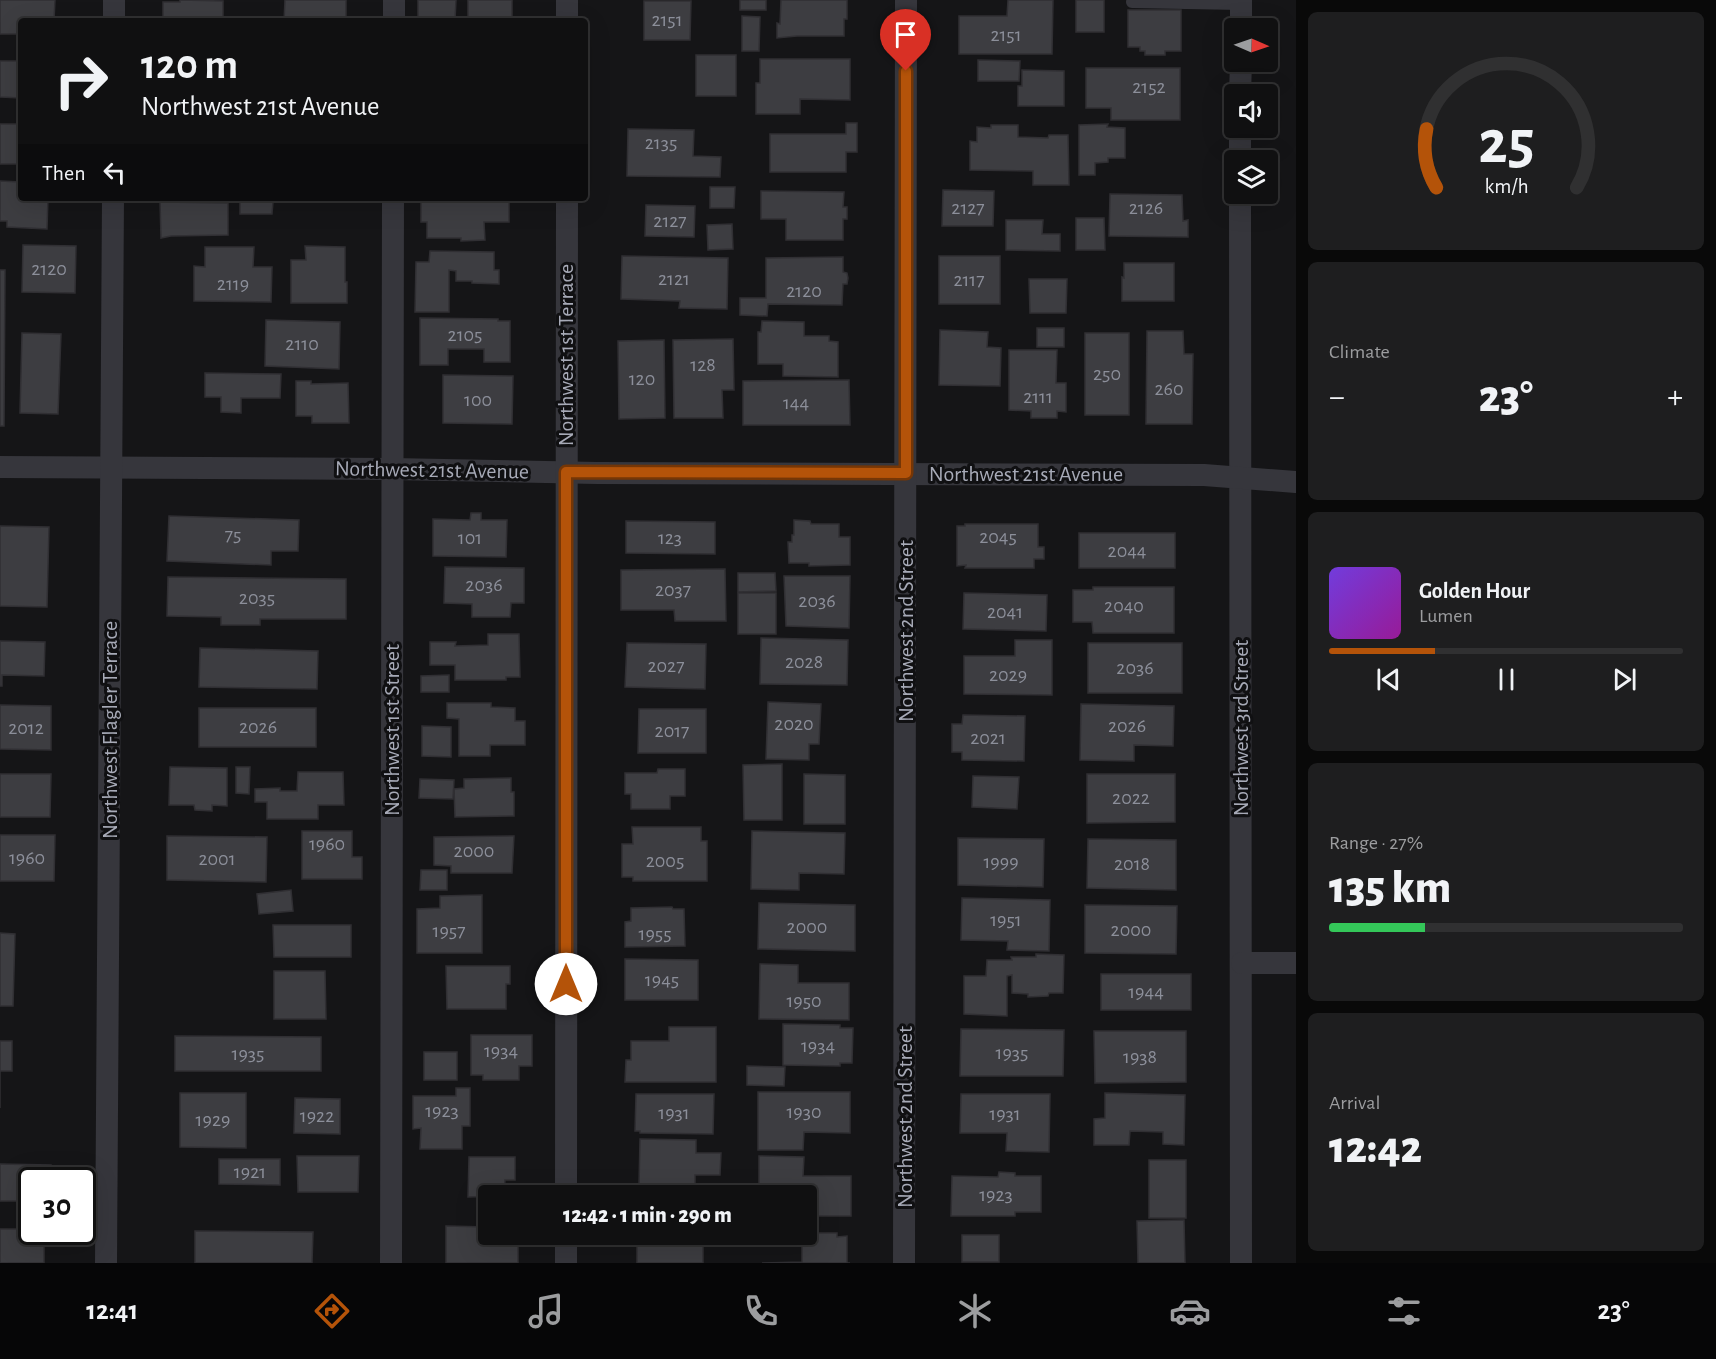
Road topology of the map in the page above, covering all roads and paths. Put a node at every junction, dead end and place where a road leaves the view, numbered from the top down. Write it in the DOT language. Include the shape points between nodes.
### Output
graph roads {
  1 [pos="114,0"];
  2 [pos="394,0"];
  3 [pos="567,0"];
  4 [pos="906,0"];
  5 [pos="1132,2"];
  6 [pos="1241,2"];
  7 [pos="114,18"];
  8 [pos="394,18"];
  9 [pos="567,18"];
  10 [pos="1241,18"];
  11 [pos="113,201"];
  12 [pos="393,201"];
  13 [pos="567,201"];
  14 [pos="1240,204"];
  15 [pos="0,467"];
  16 [pos="111,468"];
  17 [pos="392,469"];
  18 [pos="566,472"];
  19 [pos="906,473"];
  20 [pos="1241,478"];
  21 [pos="1296,482"];
  22 [pos="1242,963"];
  23 [pos="1296,963"];
  24 [pos="566,1185"];
  25 [pos="566,1245"];
  26 [pos="106,1263"];
  27 [pos="391,1263"];
  28 [pos="566,1263"];
  29 [pos="904,1263"];
  30 [pos="1241,1263"];
  1 -- 7 [label="street"];
  2 -- 8 [label="street"];
  3 -- 9 [label="street"];
  4 -- 19 [label="street, Northwest 2nd Street"];
  5 -- 6 [label="lane"];
  6 -- 10 [label="street"];
  11 -- 16 [label="street, Northwest Flagler Terrace"];
  12 -- 17 [label="street, Northwest 1st Street"];
  13 -- 18 [label="street, Northwest 1st Terrace"];
  14 -- 20 [label="street, Northwest 3rd Street"];
  15 -- 16 [label="street, Northwest 21st Avenue"];
  16 -- 17 [label="street, Northwest 21st Avenue"];
  16 -- 26 [label="street, Northwest Flagler Terrace"];
  17 -- 18 [label="street, Northwest 21st Avenue"];
  17 -- 27 [label="street, Northwest 1st Street"];
  18 -- 19 [label="street, Northwest 21st Avenue"];
  18 -- 24 [label="street, Northwest 1st Terrace"];
  19 -- 20 [label="street, Northwest 21st Avenue" via="1204,474"];
  19 -- 29 [label="street, Northwest 2nd Street"];
  20 -- 21 [label="street, Northwest 21st Avenue"];
  20 -- 22 [label="street, Northwest 3rd Street"];
  22 -- 23 [label="street"];
  22 -- 30 [label="street, Northwest 3rd Street"];
  25 -- 28 [label="street"];
}
